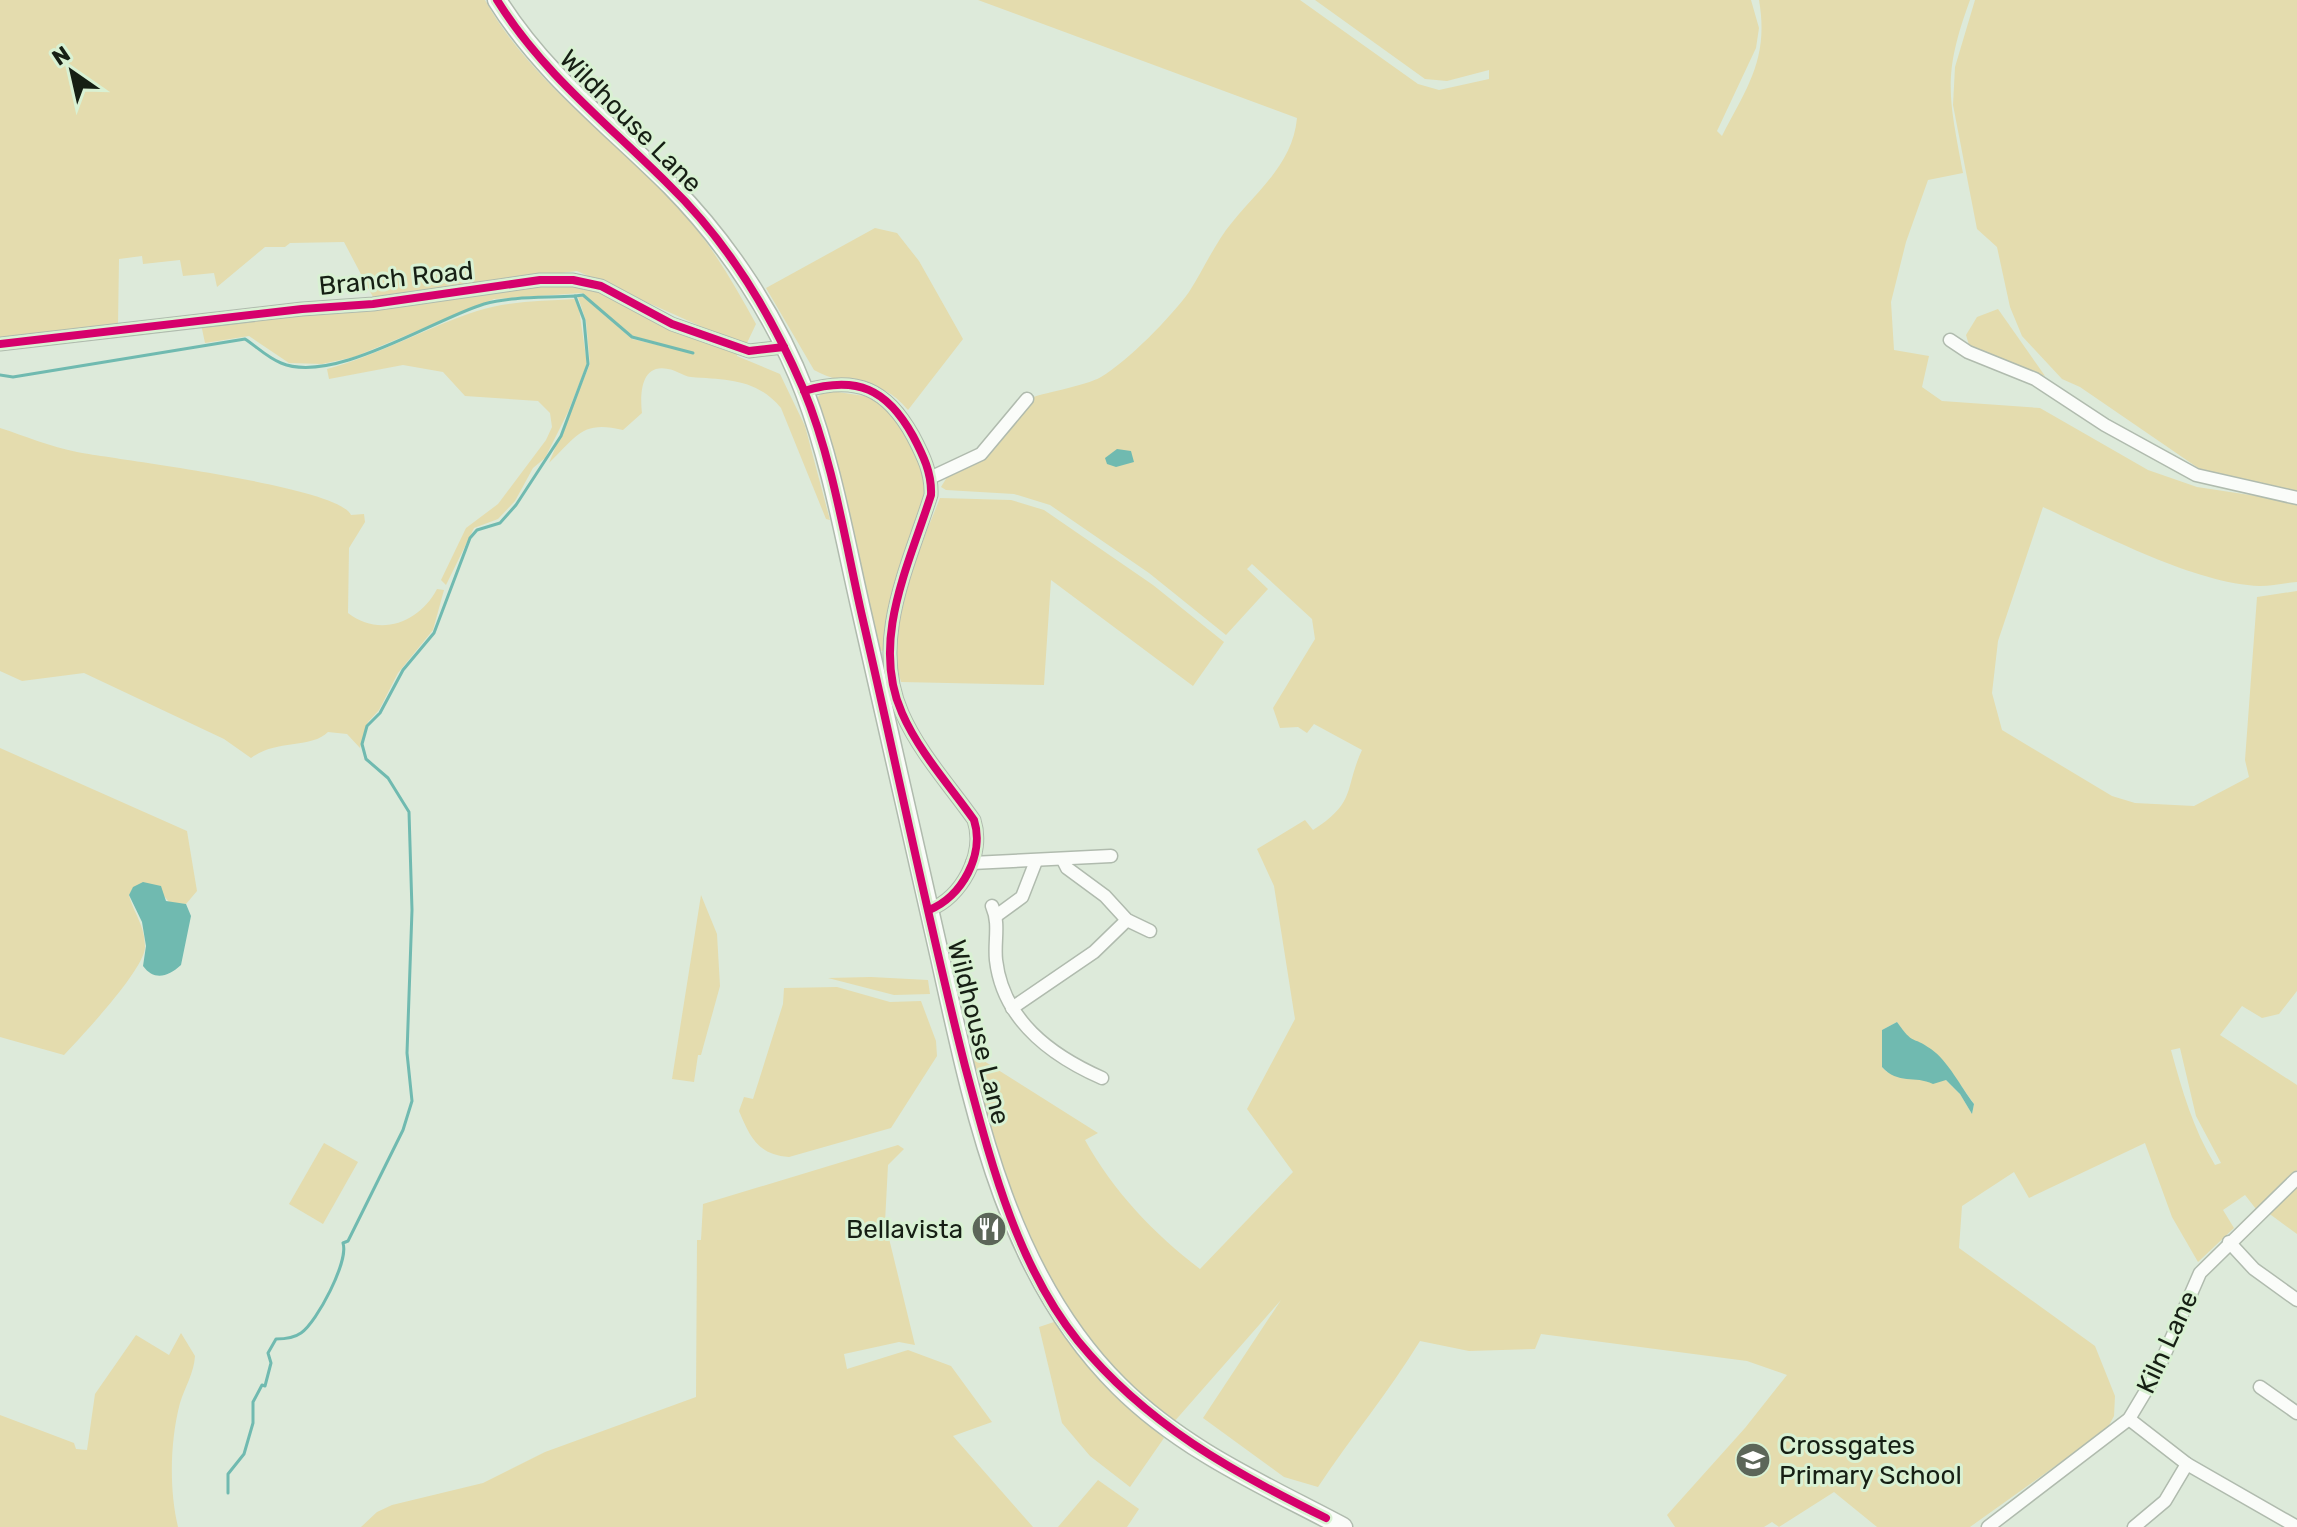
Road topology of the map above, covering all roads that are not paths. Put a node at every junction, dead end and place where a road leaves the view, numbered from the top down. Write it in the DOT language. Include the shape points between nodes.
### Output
graph roads {
  1 [pos="497,0"];
  2 [pos="1950,340"];
  3 [pos="0,344"];
  4 [pos="784,347"];
  5 [pos="804,391"];
  6 [pos="1027,399"];
  7 [pos="932,477"];
  8 [pos="2297,498"];
  9 [pos="1111,856"];
  10 [pos="1063,860"];
  11 [pos="1036,861"];
  12 [pos="972,863"];
  13 [pos="929,910"];
  14 [pos="1127,920"];
  15 [pos="1150,931"];
  16 [pos="1012,1008"];
  17 [pos="1102,1078"];
  18 [pos="2297,1178"];
  19 [pos="2229,1242"];
  20 [pos="2297,1300"];
  21 [pos="2260,1387"];
  22 [pos="2297,1413"];
  23 [pos="2129,1419"];
  24 [pos="2187,1464"];
  25 [pos="1329,1524"];
  26 [pos="1988,1527"];
  27 [pos="2134,1527"];
  28 [pos="2297,1527"];
  1 -- 4 [label="main road, Wildhouse Lane" via="557,77 706,223"];
  2 -- 8 [label="street" via="2035,379 2196,475"];
  3 -- 4 [label="street, Branch Road" via="573,280 601,286 672,324 749,351"];
  4 -- 5 [label="main road, Wildhouse Lane"];
  5 -- 7 [label="street" via="840,384 889,399"];
  5 -- 13 [label="main road, Wildhouse Lane" via="844,535"];
  6 -- 7 [label="street" via="981,454"];
  7 -- 12 [label="street" via="931,495 894,607 888,658 902,713 974,820 979,835"];
  9 -- 10 [label="street"];
  10 -- 11 [label="street"];
  10 -- 14 [label="street"];
  11 -- 12 [label="street"];
  11 -- 16 [label="street" via="1022,897 994,911 998,972"];
  12 -- 13 [label="street" via="944,904"];
  13 -- 25 [label="main road, Wildhouse Lane" via="986,1147 1050,1300 1076,1339 1167,1429"];
  14 -- 15 [label="street"];
  14 -- 16 [label="street" via="1094,952"];
  16 -- 17 [label="street" via="1054,1053"];
  18 -- 19 [label="street, Kiln Lane"];
  19 -- 20 [label="street" via="2254,1269"];
  19 -- 23 [label="street, Kiln Lane" via="2200,1273 2156,1374"];
  21 -- 22 [label="street"];
  23 -- 24 [label="street"];
  23 -- 26 [label="street, Kiln Lane"];
  24 -- 27 [label="street" via="2165,1501"];
  24 -- 28 [label="street"];
}
